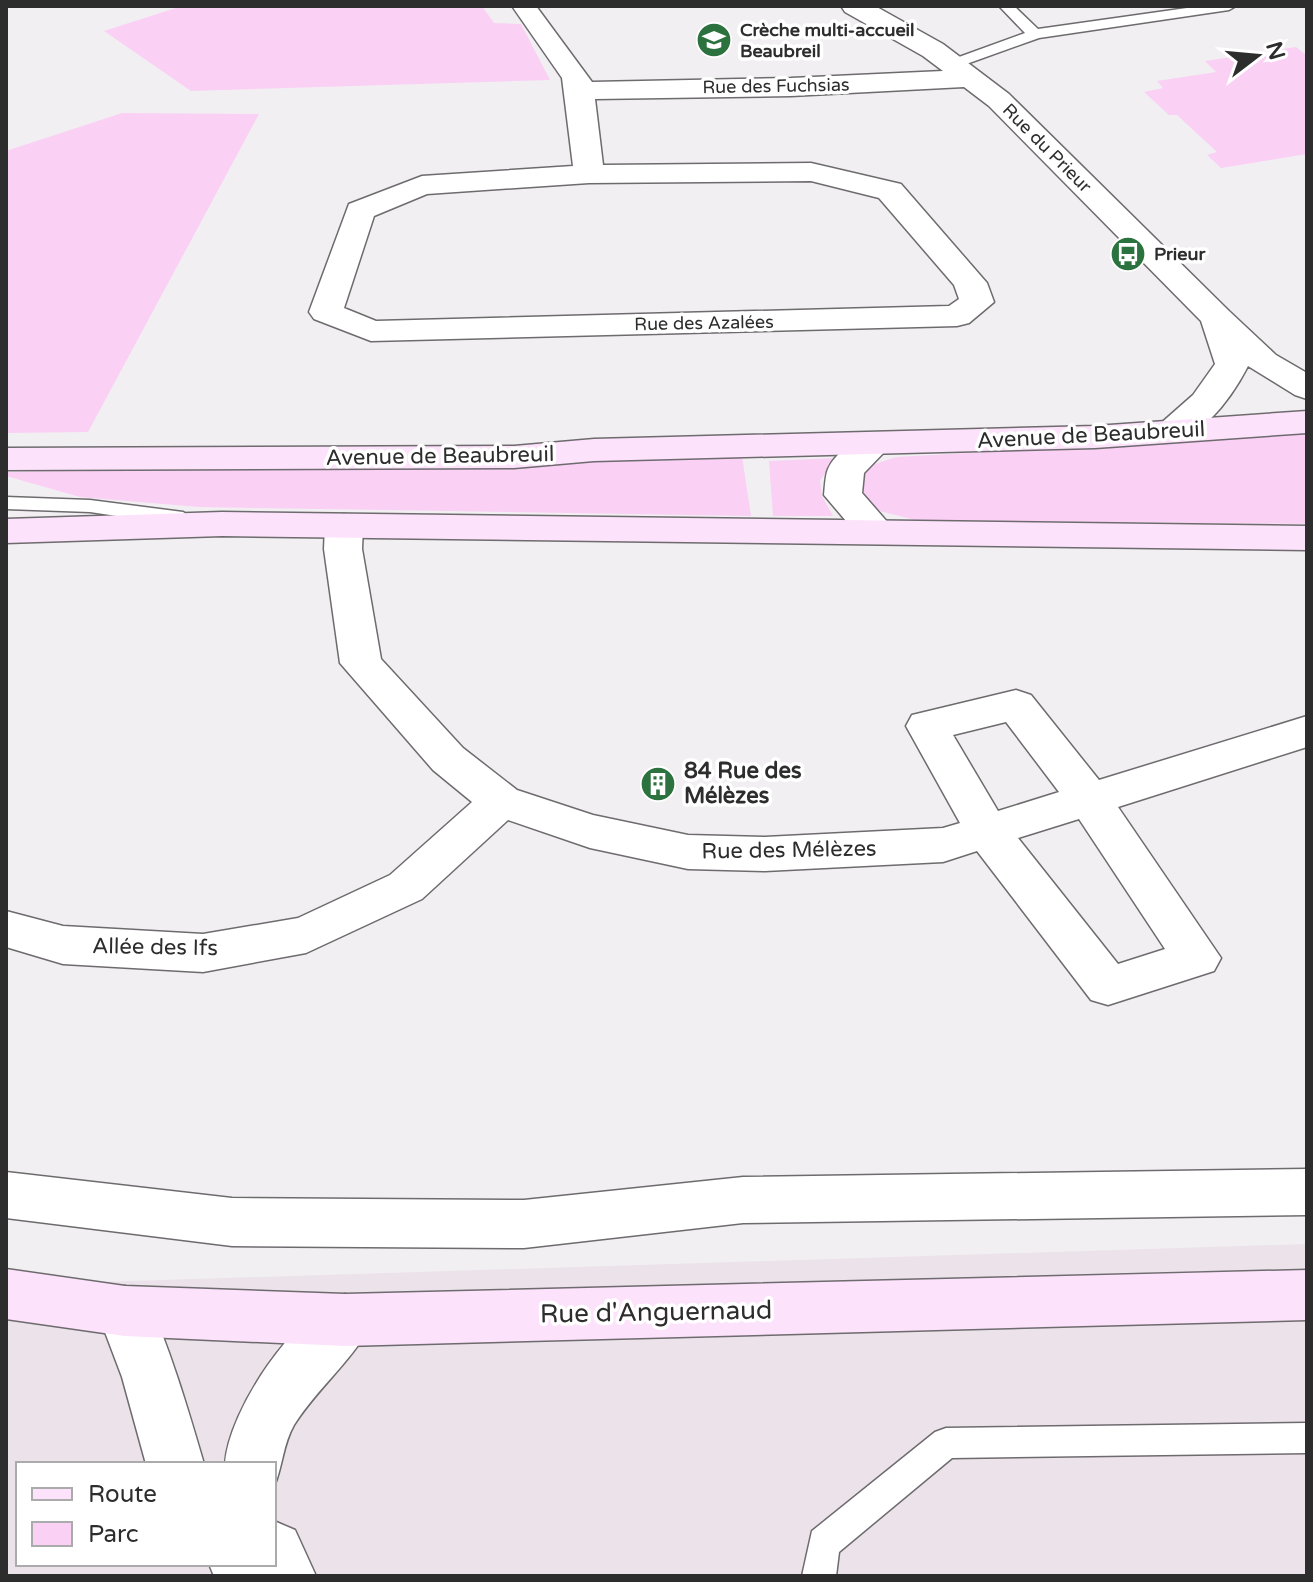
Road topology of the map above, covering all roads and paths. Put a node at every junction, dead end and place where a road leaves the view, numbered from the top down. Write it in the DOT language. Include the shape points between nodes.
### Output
graph roads {
  1 [pos="855,6"];
  2 [pos="1006,6"];
  3 [pos="1229,6"];
  4 [pos="524,8"];
  5 [pos="1035,34"];
  6 [pos="962,71"];
  7 [pos="580,91"];
  8 [pos="589,174"];
  9 [pos="1217,318"];
  10 [pos="1307,388"];
  11 [pos="1307,422"];
  12 [pos="1169,432"];
  13 [pos="874,444"];
  14 [pos="7,460"];
  15 [pos="6,503"];
  16 [pos="222,524"];
  17 [pos="344,526"];
  18 [pos="6,531"];
  19 [pos="877,532"];
  20 [pos="1307,538"];
  21 [pos="1307,731"];
  22 [pos="1089,799"];
  23 [pos="501,801"];
  24 [pos="987,831"];
  25 [pos="6,929"];
  26 [pos="1307,1192"];
  27 [pos="6,1195"];
  28 [pos="6,1294"];
  29 [pos="1307,1295"];
  30 [pos="125,1311"];
  31 [pos="345,1320"];
  32 [pos="1307,1438"];
  33 [pos="174,1462"];
  34 [pos="254,1462"];
  35 [pos="276,1555"];
  36 [pos="286,1576"];
  37 [pos="819,1576"];
  1 -- 6 [label="street, Rue du Prieur"];
  2 -- 5 [label="lane"];
  3 -- 5 [label="lane"];
  4 -- 7 [label="street" via="576,77"];
  5 -- 6 [label="lane"];
  6 -- 7 [label="street, Rue des Fuchsias" via="791,87"];
  6 -- 9 [label="street, Rue du Prieur" via="999,100"];
  7 -- 8 [label="street"];
  8 -- 8 [label="street, Rue des Azalées" via="422,185 360,211 326,312 371,331 957,316 977,302 970,283 890,191 811,172"];
  9 -- 10 [label="street, Rue du Prieur" via="1264,362"];
  9 -- 12 [label="street, Rue du Prieur" via="1232,364 1219,390"];
  11 -- 12 [label="main road, Avenue de Beaubreuil"];
  12 -- 13 [label="main road, Avenue de Beaubreuil"];
  13 -- 14 [label="main road, Avenue de Beaubreuil" via="594,450 514,457"];
  13 -- 19 [label="street" via="846,470 843,495"];
  15 -- 16 [label="lane" via="90,506"];
  16 -- 17 [label="main road"];
  16 -- 18 [label="main road"];
  17 -- 19 [label="main road"];
  17 -- 23 [label="street, Rue des Mélèzes" via="361,663 448,759"];
  19 -- 20 [label="main road"];
  21 -- 22 [label="street, Rue des Mélèzes"];
  22 -- 24 [label="street, Rue des Mélèzes"];
  22 -- 24 [label="street" via="1016,705 927,726"];
  22 -- 24 [label="street" via="1197,958 1108,986"];
  23 -- 24 [label="street, Rue des Mélèzes" via="590,831 688,852 765,854 943,845"];
  23 -- 25 [label="street, Allée des Ifs" via="406,887 306,935 203,953 63,945"];
  26 -- 27 [label="street" via="743,1200 524,1224 232,1222"];
  28 -- 30 [label="main road, Rue d'Anguernaud"];
  29 -- 31 [label="main road, Rue d'Anguernaud"];
  30 -- 31 [label="main road, Rue d'Anguernaud"];
  30 -- 33 [label="street"];
  31 -- 34 [label="street" via="286,1384 253,1451"];
  32 -- 37 [label="lane" via="946,1443 824,1543"];
  35 -- 36 [label="street"];
}
